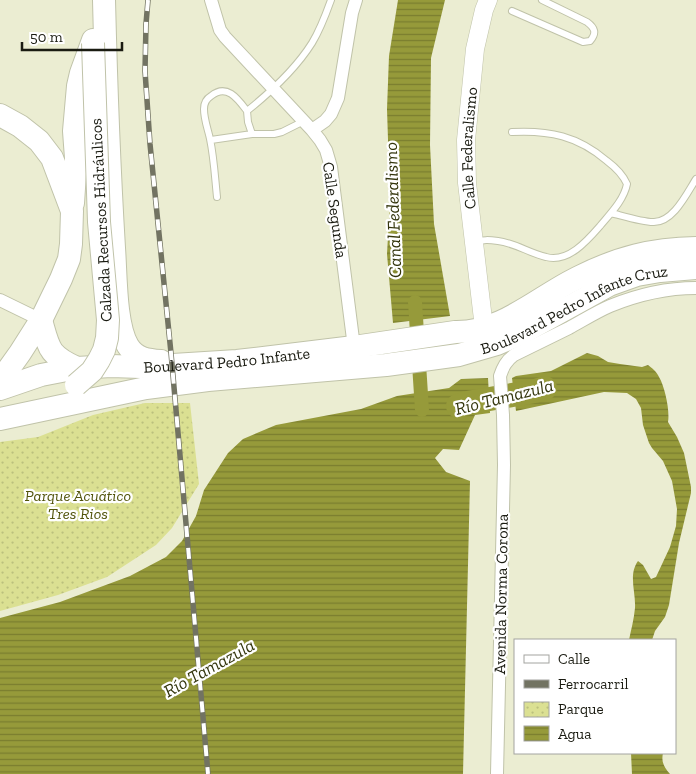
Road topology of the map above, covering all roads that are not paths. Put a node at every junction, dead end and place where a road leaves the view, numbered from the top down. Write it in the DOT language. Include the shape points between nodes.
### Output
graph roads {
  1 [pos="103,0"];
  2 [pos="211,0"];
  3 [pos="331,0"];
  4 [pos="356,0"];
  5 [pos="488,0"];
  6 [pos="542,0"];
  7 [pos="512,11"];
  8 [pos="93,37"];
  9 [pos="273,88"];
  10 [pos="247,111"];
  11 [pos="0,115"];
  12 [pos="308,126"];
  13 [pos="74,131"];
  14 [pos="512,132"];
  15 [pos="252,134"];
  16 [pos="211,140"];
  17 [pos="39,141"];
  18 [pos="696,179"];
  19 [pos="217,197"];
  20 [pos="72,211"];
  21 [pos="611,213"];
  22 [pos="474,243"];
  23 [pos="696,248"];
  24 [pos="696,268"];
  25 [pos="696,288"];
  26 [pos="0,300"];
  27 [pos="41,320"];
  28 [pos="484,328"];
  29 [pos="455,332"];
  30 [pos="354,346"];
  31 [pos="454,356"];
  32 [pos="237,361"];
  33 [pos="0,381"];
  34 [pos="75,386"];
  35 [pos="0,390"];
  36 [pos="0,407"];
  37 [pos="0,419"];
  38 [pos="0,436"];
  39 [pos="497,774"];
  1 -- 8 [label="highway, Calzada Recursos Hidráulicos"];
  1 -- 32 [label="highway, Calzada Recursos Hidráulicos" via="117,294 120,323 128,346 147,360"];
  2 -- 9 [label="street, Calle Segunda" via="220,30"];
  3 -- 9 [label="lane" via="312,42 289,74"];
  4 -- 12 [label="street" via="338,98 324,121"];
  5 -- 22 [label="main road, Calle Federalismo" via="475,49 466,140"];
  6 -- 7 [label="lane" via="587,22 595,32 594,37 583,42"];
  8 -- 13 [label="highway" via="78,86"];
  8 -- 34 [label="highway, Calzada Recursos Hidráulicos, bridge" via="99,222 108,320 107,338 99,360"];
  9 -- 10 [label="lane"];
  9 -- 12 [label="street, Calle Segunda"];
  10 -- 15 [label="lane"];
  10 -- 16 [label="lane" via="235,97 224,91 208,97 204,110"];
  11 -- 17 [label="highway"];
  12 -- 15 [label="lane" via="274,134"];
  12 -- 30 [label="street, Calle Segunda" via="326,150 331,167"];
  13 -- 17 [label="highway" via="61,141"];
  13 -- 20 [label="highway" via="76,158"];
  14 -- 21 [label="lane" via="542,132 568,137 604,158 627,184"];
  15 -- 16 [label="lane"];
  16 -- 19 [label="lane"];
  17 -- 20 [label="highway" via="52,158"];
  18 -- 21 [label="lane" via="672,214 661,221"];
  20 -- 27 [label="highway" via="69,259"];
  21 -- 22 [label="lane" via="581,246 554,258 504,242 480,240"];
  22 -- 28 [label="main road, Calle Federalismo"];
  23 -- 28 [label="highway, Boulevard Pedro Infante Cruz" via="671,248 613,261"];
  24 -- 31 [label="highway, Boulevard Pedro Infante Cruz" via="637,275 609,285 520,334"];
  25 -- 39 [label="street, Avenida Norma Corona" via="658,291 608,307 514,355 507,360 500,376 504,465"];
  26 -- 27 [label="street"];
  27 -- 33 [label="highway"];
  27 -- 34 [label="highway" via="50,350 62,362"];
  28 -- 29 [label="highway, Boulevard Pedro Infante Cruz"];
  29 -- 30 [label="highway, Boulevard Pedro Infante"];
  30 -- 32 [label="highway, Boulevard Pedro Infante"];
  31 -- 34 [label="highway, Boulevard Pedro Infante" via="146,388"];
  32 -- 34 [label="highway, Boulevard Pedro Infante" via="111,366"];
  34 -- 35 [label="highway, Boulevard Pedro Infante" via="41,375"];
  34 -- 36 [label="highway" via="50,396"];
  34 -- 37 [label="highway, Boulevard Pedro Infante"];
  34 -- 38 [label="highway"];
}
